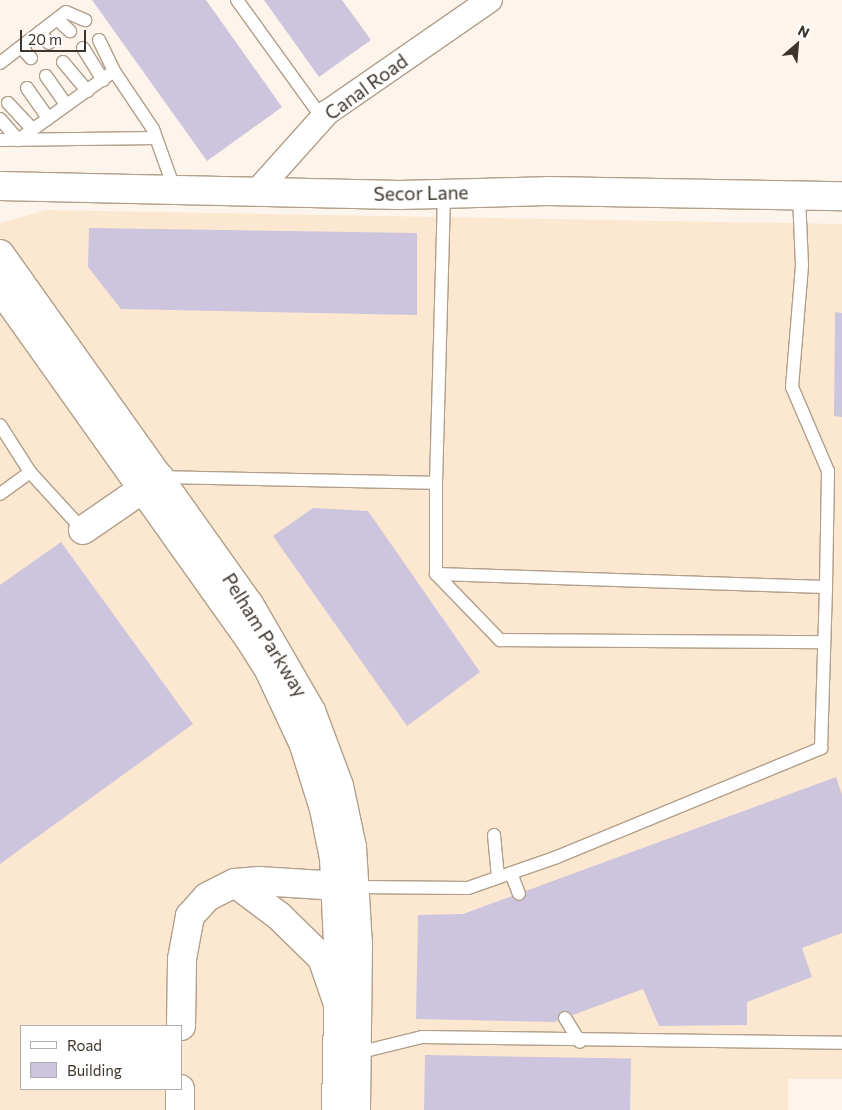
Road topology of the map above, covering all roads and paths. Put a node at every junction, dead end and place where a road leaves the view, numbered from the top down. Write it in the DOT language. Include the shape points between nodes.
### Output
graph roads {
  1 [pos="238,0"];
  2 [pos="490,0"];
  3 [pos="57,19"];
  4 [pos="85,20"];
  5 [pos="70,31"];
  6 [pos="40,32"];
  7 [pos="99,40"];
  8 [pos="49,43"];
  9 [pos="21,47"];
  10 [pos="83,48"];
  11 [pos="31,58"];
  12 [pos="63,62"];
  13 [pos="5,64"];
  14 [pos="114,71"];
  15 [pos="46,76"];
  16 [pos="102,80"];
  17 [pos="27,88"];
  18 [pos="87,91"];
  19 [pos="8,103"];
  20 [pos="66,105"];
  21 [pos="48,118"];
  22 [pos="322,118"];
  23 [pos="0,119"];
  24 [pos="32,129"];
  25 [pos="156,138"];
  26 [pos="0,140"];
  27 [pos="18,140"];
  28 [pos="0,186"];
  29 [pos="174,188"];
  30 [pos="257,191"];
  31 [pos="444,193"];
  32 [pos="799,196"];
  33 [pos="842,196"];
  34 [pos="0,254"];
  35 [pos="0,288"];
  36 [pos="0,425"];
  37 [pos="30,472"];
  38 [pos="151,482"];
  39 [pos="436,483"];
  40 [pos="0,494"];
  41 [pos="83,530"];
  42 [pos="436,574"];
  43 [pos="826,587"];
  44 [pos="822,642"];
  45 [pos="494,835"];
  46 [pos="512,873"];
  47 [pos="498,877"];
  48 [pos="235,884"];
  49 [pos="345,886"];
  50 [pos="519,894"];
  51 [pos="338,1005"];
  52 [pos="565,1018"];
  53 [pos="180,1025"];
  54 [pos="580,1042"];
  55 [pos="842,1043"];
  56 [pos="357,1053"];
  57 [pos="180,1090"];
  58 [pos="180,1110"];
  59 [pos="336,1110"];
  60 [pos="356,1110"];
  1 -- 22 [label="lane"];
  2 -- 22 [label="street, Canal Road"];
  3 -- 4 [label="lane" via="66,12"];
  3 -- 5 [label="lane"];
  3 -- 6 [label="lane"];
  6 -- 8 [label="lane"];
  6 -- 9 [label="lane"];
  7 -- 14 [label="lane"];
  9 -- 11 [label="lane"];
  9 -- 13 [label="lane"];
  10 -- 16 [label="lane"];
  12 -- 18 [label="lane"];
  14 -- 16 [label="lane"];
  14 -- 25 [label="lane"];
  15 -- 20 [label="lane"];
  16 -- 18 [label="lane"];
  17 -- 21 [label="lane"];
  18 -- 20 [label="lane"];
  19 -- 24 [label="lane"];
  20 -- 21 [label="lane"];
  21 -- 24 [label="lane"];
  22 -- 30 [label="street, Canal Road"];
  23 -- 27 [label="lane"];
  24 -- 27 [label="lane"];
  25 -- 27 [label="lane"];
  25 -- 29 [label="lane"];
  26 -- 27 [label="lane"];
  28 -- 29 [label="main road, Secor Lane"];
  29 -- 30 [label="main road, Secor Lane"];
  30 -- 31 [label="main road, Secor Lane"];
  31 -- 32 [label="main road, Secor Lane" via="547,191"];
  31 -- 39 [label="lane"];
  32 -- 33 [label="main road, Secor Lane"];
  32 -- 43 [label="lane" via="802,265 792,387 828,471"];
  34 -- 38 [label="main road, Pelham Parkway"];
  35 -- 38 [label="main road, Pelham Parkway"];
  36 -- 37 [label="lane"];
  37 -- 40 [label="lane"];
  37 -- 41 [label="lane"];
  38 -- 39 [label="lane"];
  38 -- 41 [label="main road"];
  38 -- 49 [label="main road, Pelham Parkway" via="249,638 288,708 324,809"];
  39 -- 42 [label="lane"];
  42 -- 43 [label="lane"];
  42 -- 44 [label="lane" via="500,640"];
  43 -- 44 [label="lane"];
  44 -- 46 [label="lane" via="821,748"];
  45 -- 47 [label="lane"];
  46 -- 47 [label="lane"];
  46 -- 50 [label="lane"];
  47 -- 49 [label="lane" via="468,888"];
  48 -- 49 [label="main road"];
  48 -- 51 [label="main road" via="279,916 322,958"];
  48 -- 53 [label="main road" via="207,897 190,916 182,959"];
  49 -- 51 [label="main road, Pelham Parkway"];
  49 -- 56 [label="main road, Pelham Parkway"];
  51 -- 59 [label="main road, Pelham Parkway"];
  52 -- 54 [label="lane"];
  54 -- 55 [label="lane"];
  54 -- 56 [label="lane" via="422,1038"];
  56 -- 60 [label="main road, Pelham Parkway"];
  57 -- 58 [label="main road"];
}
